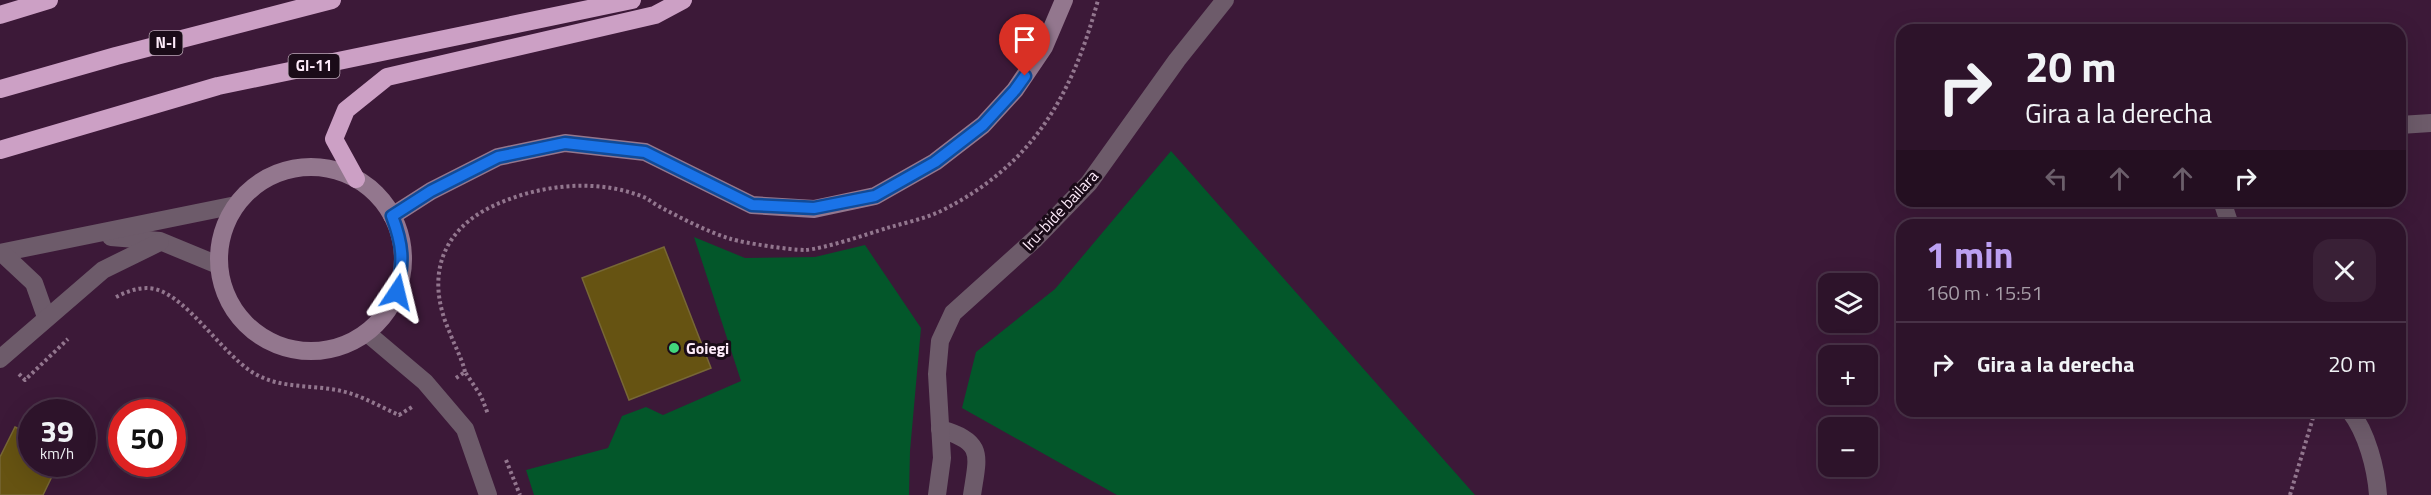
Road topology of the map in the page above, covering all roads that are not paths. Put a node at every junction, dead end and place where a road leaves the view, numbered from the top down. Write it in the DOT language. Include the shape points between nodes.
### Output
graph roads {
  1 [pos="35,0"];
  2 [pos="49,0"];
  3 [pos="332,0"];
  4 [pos="632,0"];
  5 [pos="683,0"];
  6 [pos="1065,0"];
  7 [pos="1225,0"];
  8 [pos="0,14"];
  9 [pos="0,89"];
  10 [pos="2431,123"];
  11 [pos="2406,125"];
  12 [pos="0,150"];
  13 [pos="356,178"];
  14 [pos="236,205"];
  15 [pos="392,216"];
  16 [pos="160,241"];
  17 [pos="1,253"];
  18 [pos="218,265"];
  19 [pos="46,317"];
  20 [pos="367,333"];
  21 [pos="1,358"];
  22 [pos="2355,417"];
  23 [pos="940,429"];
  24 [pos="488,495"];
  25 [pos="937,495"];
  26 [pos="972,495"];
  27 [pos="2378,495"];
  1 -- 8 [label="highway"];
  2 -- 8 [label="highway"];
  3 -- 9 [label="highway, N-I"];
  4 -- 12 [label="highway, GI-11" via="218,86"];
  5 -- 13 [label="highway" via="655,15 387,77 346,110 334,139"];
  6 -- 15 [label="main road" via="1038,56 1015,90 983,125 935,162 875,196 814,208 752,205 645,152 565,143 498,157"];
  7 -- 23 [label="street, Iru-bide bailara" via="1089,183 1035,239 953,313 939,341"];
  10 -- 11 [label="street"];
  13 -- 14 [label="main road" via="331,169 304,167 278,172 254,185"];
  13 -- 15 [label="main road" via="377,194"];
  14 -- 17 [label="street"];
  14 -- 18 [label="main road" via="222,233"];
  15 -- 20 [label="main road" via="401,240 403,266 397,292 385,314"];
  16 -- 17 [label="street" via="113,237"];
  16 -- 18 [label="street"];
  16 -- 19 [label="street" via="103,270"];
  17 -- 19 [label="street" via="34,284"];
  18 -- 20 [label="main road" via="225,293 239,317 260,336 286,348 314,352 342,346"];
  19 -- 21 [label="street"];
  20 -- 24 [label="street" via="434,392 465,429"];
  22 -- 27 [label="street" via="2370,453"];
  23 -- 25 [label="street, Iru-bide bailara" via="942,458"];
  23 -- 26 [label="street" via="959,434 973,444 977,459"];
}
